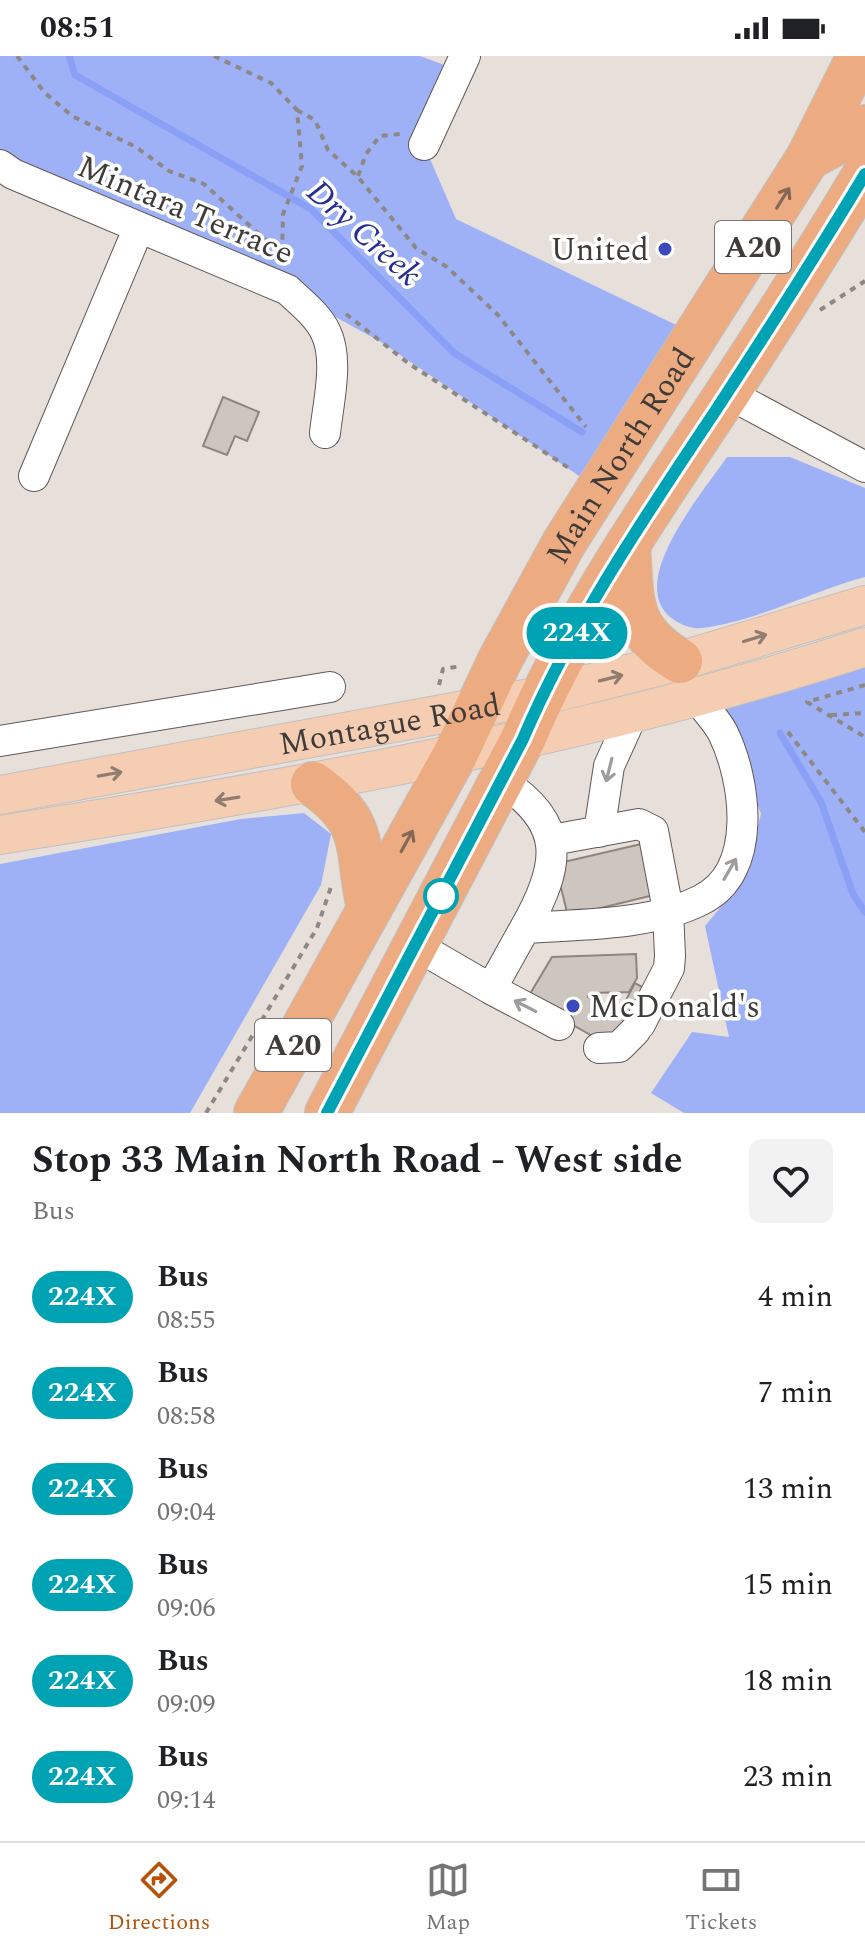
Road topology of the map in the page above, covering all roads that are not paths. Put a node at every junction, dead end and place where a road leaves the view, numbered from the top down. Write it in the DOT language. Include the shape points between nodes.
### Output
graph roads {
  1 [pos="465,56"];
  2 [pos="859,56"];
  3 [pos="865,127"];
  4 [pos="424,145"];
  5 [pos="808,158"];
  6 [pos="0,165"];
  7 [pos="865,174"];
  8 [pos="853,207"];
  9 [pos="139,227"];
  10 [pos="727,393"];
  11 [pos="325,433"];
  12 [pos="865,467"];
  13 [pos="34,476"];
  14 [pos="628,544"];
  15 [pos="865,605"];
  16 [pos="865,647"];
  17 [pos="689,680"];
  18 [pos="330,687"];
  19 [pos="541,696"];
  20 [pos="479,708"];
  21 [pos="633,713"];
  22 [pos="523,739"];
  23 [pos="0,741"];
  24 [pos="455,755"];
  25 [pos="501,781"];
  26 [pos="313,784"];
  27 [pos="0,795"];
  28 [pos="599,832"];
  29 [pos="0,835"];
  30 [pos="552,840"];
  31 [pos="369,909"];
  32 [pos="668,910"];
  33 [pos="525,928"];
  34 [pos="415,945"];
  35 [pos="491,989"];
  36 [pos="256,1113"];
  37 [pos="327,1113"];
  1 -- 4 [label="street"];
  2 -- 5 [label="highway, Main North Road / A20"];
  3 -- 5 [label="highway"];
  20 -- 5 [label="highway, Main North Road / A20, one-way" via="500,660 597,488"];
  6 -- 9 [label="street, Mintara Terrace"];
  7 -- 8 [label="highway, Main North Road / A20"];
  8 -- 10 [label="highway, Main North Road / A20"];
  9 -- 11 [label="street, Mintara Terrace" via="288,290 314,314 327,334 330,360"];
  9 -- 13 [label="street"];
  10 -- 12 [label="street"];
  10 -- 14 [label="highway, Main North Road / A20"];
  14 -- 17 [label="highway" via="642,632"];
  14 -- 19 [label="highway, Main North Road / A20"];
  17 -- 15 [label="main road, Montague Road, one-way"];
  16 -- 17 [label="main road, Montague Road"];
  19 -- 17 [label="main road, Montague Road, one-way"];
  17 -- 21 [label="main road, Montague Road"];
  32 -- 17 [label="street, one-way" via="717,890 737,857 742,836 739,787 723,732"];
  18 -- 23 [label="street"];
  19 -- 20 [label="main road, Montague Road"];
  19 -- 22 [label="highway, Main North Road / A20"];
  20 -- 24 [label="highway, Main North Road / A20"];
  27 -- 20 [label="main road, Montague Road, one-way"];
  21 -- 22 [label="main road, Montague Road"];
  21 -- 28 [label="street, one-way" via="609,766"];
  22 -- 24 [label="main road, Montague Road"];
  22 -- 25 [label="highway, Main North Road / A20"];
  24 -- 26 [label="main road, Montague Road"];
  31 -- 24 [label="highway, Main North Road / A20, one-way"];
  25 -- 30 [label="street" via="529,799"];
  25 -- 34 [label="highway, Main North Road / A20"];
  26 -- 29 [label="main road, Montague Road, one-way"];
  26 -- 31 [label="highway" via="342,806 354,824"];
  28 -- 30 [label="street"];
  28 -- 32 [label="street" via="639,824 653,831"];
  30 -- 33 [label="street" via="543,897"];
  31 -- 36 [label="highway, Main North Road / A20"];
  32 -- 33 [label="street" via="624,921"];
  32 -- 35 [label="street, one-way" via="669,968 637,1027 619,1047 579,1036"];
  33 -- 35 [label="street"];
  34 -- 35 [label="street"];
  34 -- 37 [label="highway, Main North Road / A20"];
}
